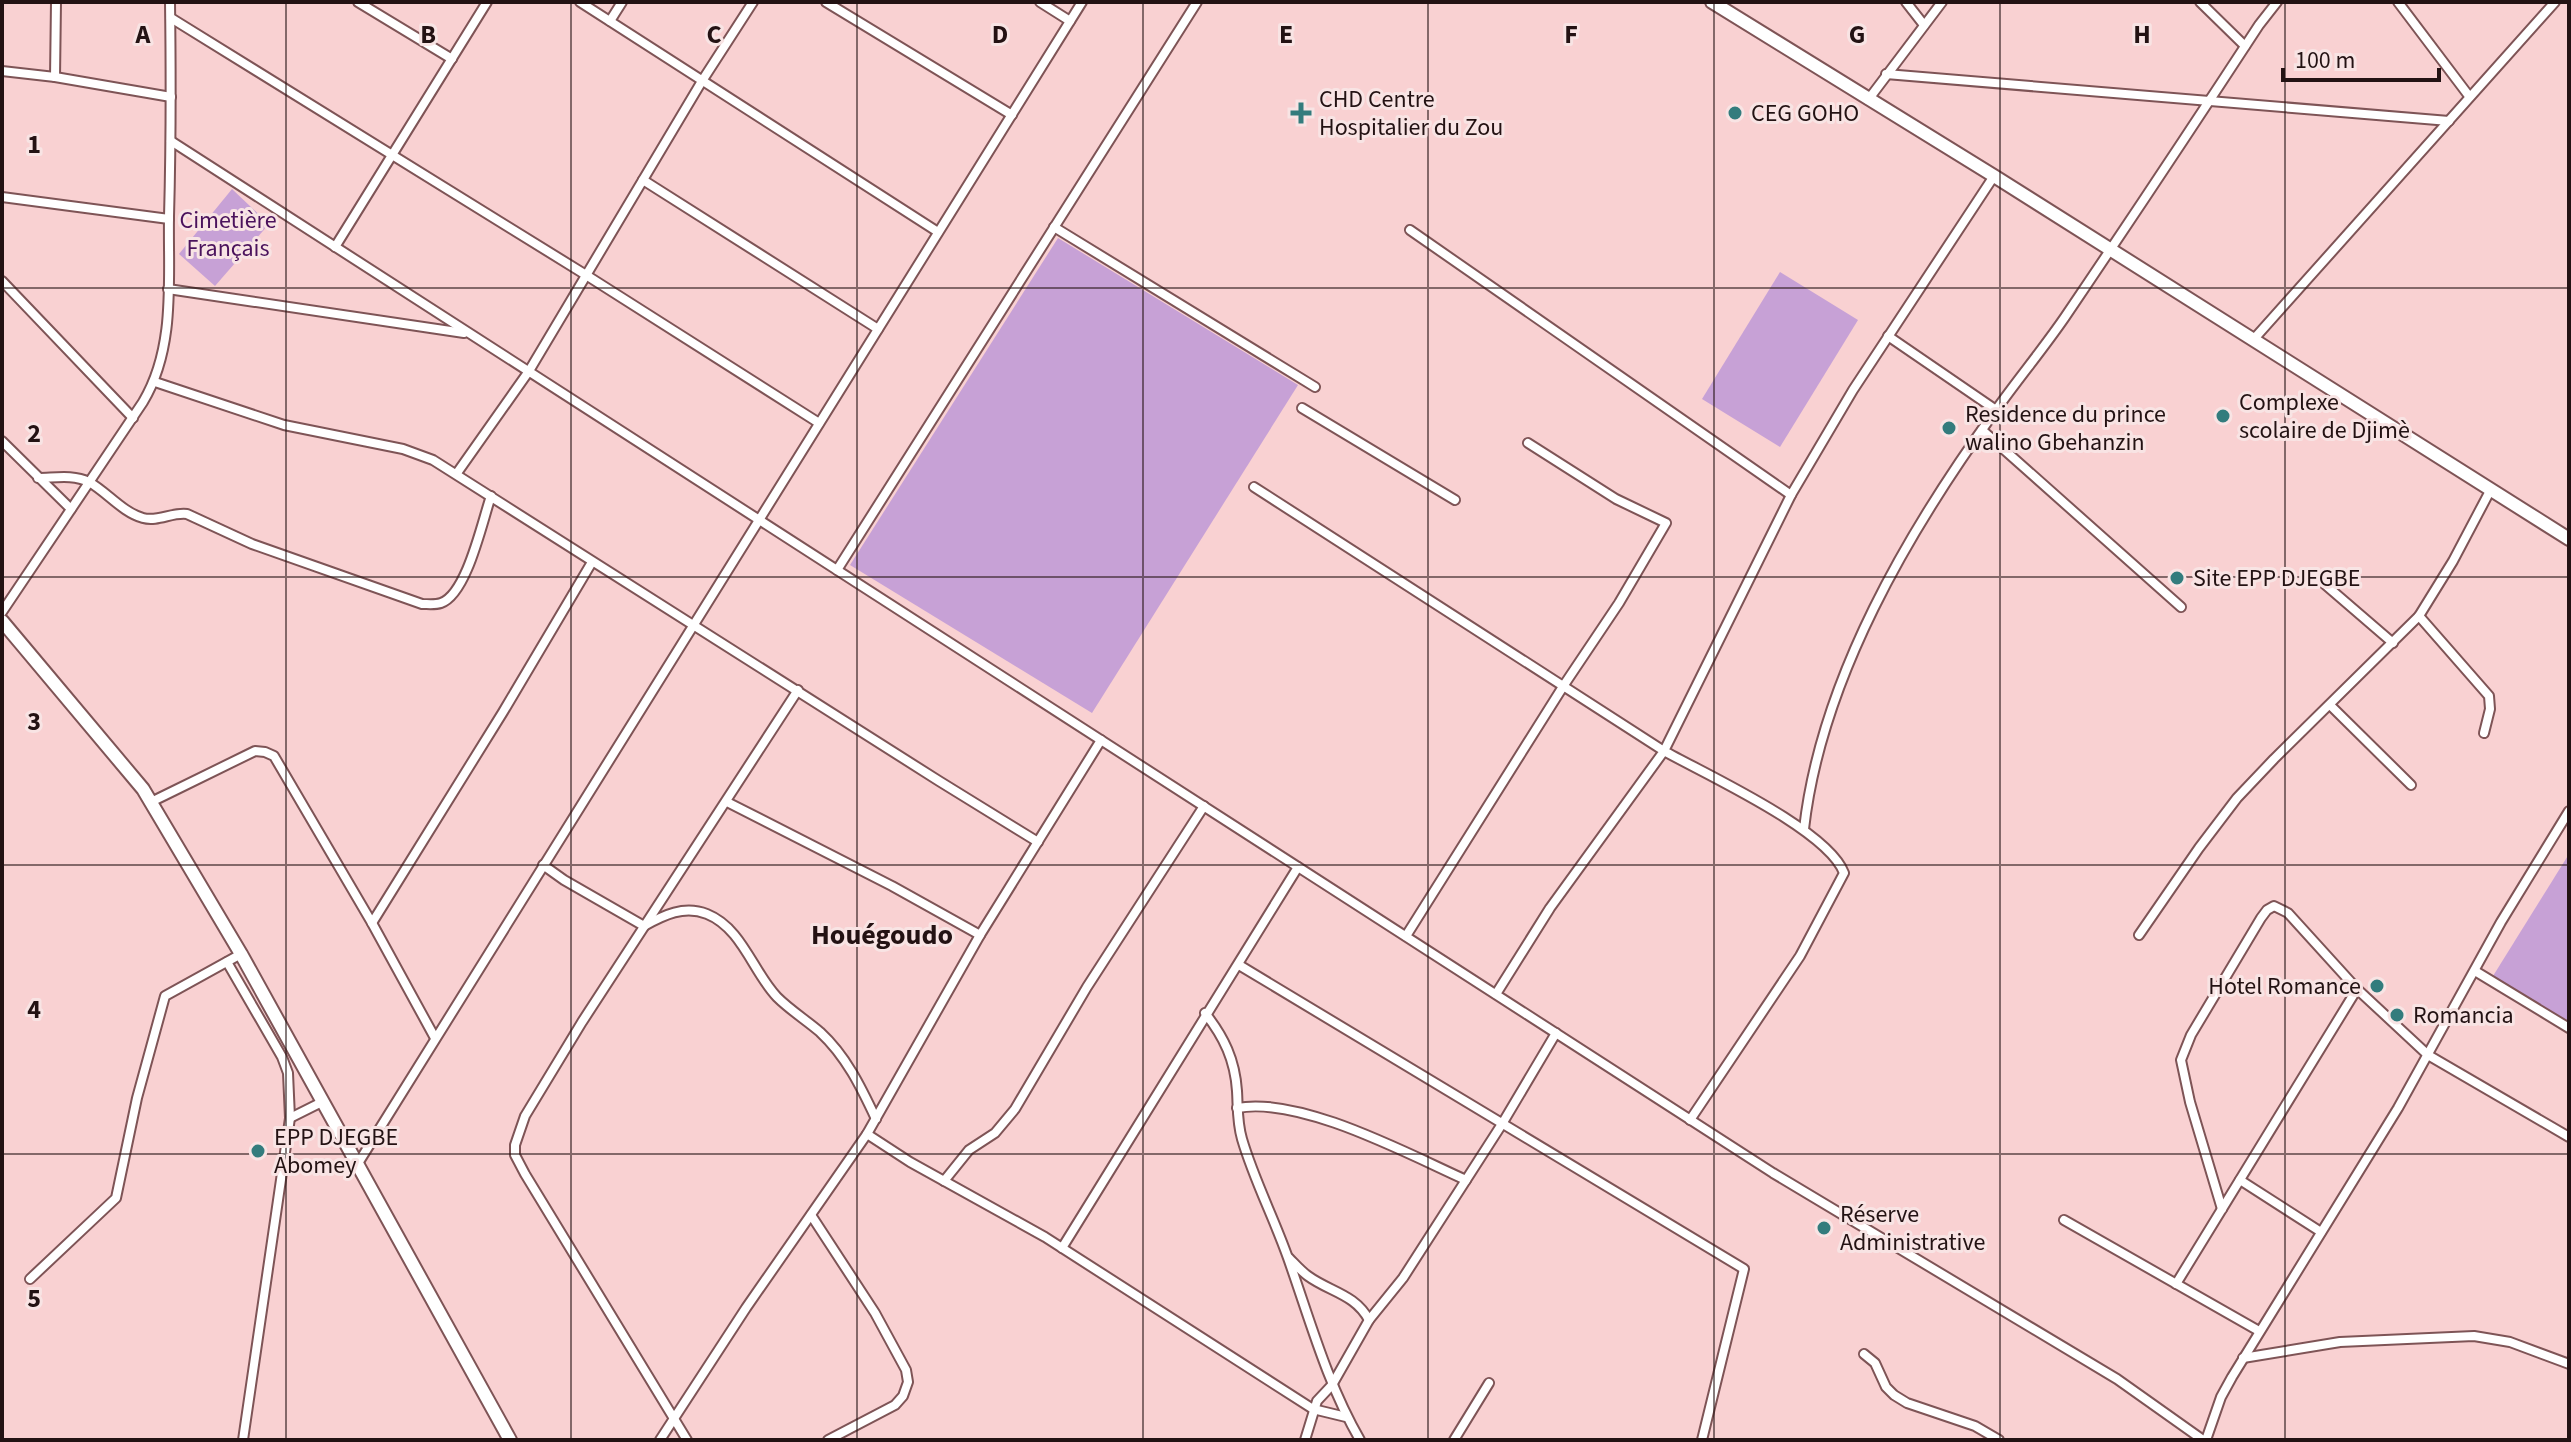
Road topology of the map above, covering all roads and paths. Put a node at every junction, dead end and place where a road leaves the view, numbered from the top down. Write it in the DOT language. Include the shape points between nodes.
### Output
graph roads {
  1 [pos="56,2"];
  2 [pos="170,2"];
  3 [pos="358,2"];
  4 [pos="487,2"];
  5 [pos="580,2"];
  6 [pos="622,2"];
  7 [pos="753,2"];
  8 [pos="826,2"];
  9 [pos="1040,2"];
  10 [pos="1082,2"];
  11 [pos="1197,2"];
  12 [pos="1712,2"];
  13 [pos="1906,2"];
  14 [pos="1942,2"];
  15 [pos="2200,2"];
  16 [pos="2277,2"];
  17 [pos="2398,2"];
  18 [pos="2555,2"];
  19 [pos="171,18"];
  20 [pos="610,21"];
  21 [pos="1070,21"];
  22 [pos="1924,25"];
  23 [pos="2245,46"];
  24 [pos="452,59"];
  25 [pos="2,71"];
  26 [pos="1886,74"];
  27 [pos="55,77"];
  28 [pos="702,81"];
  29 [pos="2469,96"];
  30 [pos="171,97"];
  31 [pos="1868,101"];
  32 [pos="2208,102"];
  33 [pos="1012,115"];
  34 [pos="2449,121"];
  35 [pos="171,141"];
  36 [pos="393,156"];
  37 [pos="1994,176"];
  38 [pos="643,180"];
  39 [pos="2,197"];
  40 [pos="169,219"];
  41 [pos="1054,227"];
  42 [pos="1410,230"];
  43 [pos="938,232"];
  44 [pos="335,247"];
  45 [pos="2109,249"];
  46 [pos="586,275"];
  47 [pos="2,281"];
  48 [pos="168,289"];
  49 [pos="878,329"];
  50 [pos="470,334"];
  51 [pos="1888,336"];
  52 [pos="2253,340"];
  53 [pos="529,371"];
  54 [pos="155,382"];
  55 [pos="1315,387"];
  56 [pos="1302,408"];
  57 [pos="1996,410"];
  58 [pos="133,418"];
  59 [pos="819,423"];
  60 [pos="1982,430"];
  61 [pos="2,441"];
  62 [pos="1528,443"];
  63 [pos="457,473"];
  64 [pos="38,478"];
  65 [pos="89,482"];
  66 [pos="1254,487"];
  67 [pos="2491,489"];
  68 [pos="1791,495"];
  69 [pos="491,496"];
  70 [pos="1455,500"];
  71 [pos="71,509"];
  72 [pos="759,519"];
  73 [pos="2569,539"];
  74 [pos="592,562"];
  75 [pos="837,570"];
  76 [pos="2321,581"];
  77 [pos="2181,607"];
  78 [pos="2,612"];
  79 [pos="2419,616"];
  80 [pos="2,621"];
  81 [pos="693,625"];
  82 [pos="2393,643"];
  83 [pos="1564,685"];
  84 [pos="798,690"];
  85 [pos="2330,705"];
  86 [pos="2484,733"];
  87 [pos="1101,740"];
  88 [pos="1664,751"];
  89 [pos="2411,785"];
  90 [pos="151,802"];
  91 [pos="727,802"];
  92 [pos="1204,806"];
  93 [pos="2569,811"];
  94 [pos="1804,829"];
  95 [pos="1038,842"];
  96 [pos="543,865"];
  97 [pos="1298,867"];
  98 [pos="372,923"];
  99 [pos="644,926"];
  100 [pos="980,935"];
  101 [pos="2139,935"];
  102 [pos="1406,936"];
  103 [pos="241,954"];
  104 [pos="227,962"];
  105 [pos="1239,965"];
  106 [pos="2475,971"];
  107 [pos="2357,989"];
  108 [pos="1496,994"];
  109 [pos="1205,1013"];
  110 [pos="2569,1028"];
  111 [pos="1556,1033"];
  112 [pos="435,1038"];
  113 [pos="2428,1055"];
  114 [pos="322,1102"];
  115 [pos="1237,1108"];
  116 [pos="290,1118"];
  117 [pos="876,1119"];
  118 [pos="1690,1120"];
  119 [pos="1502,1124"];
  120 [pos="867,1134"];
  121 [pos="2569,1137"];
  122 [pos="357,1165"];
  123 [pos="1466,1180"];
  124 [pos="2240,1180"];
  125 [pos="944,1181"];
  126 [pos="2222,1209"];
  127 [pos="811,1215"];
  128 [pos="2064,1220"];
  129 [pos="2321,1232"];
  130 [pos="1062,1248"];
  131 [pos="1288,1256"];
  132 [pos="30,1279"];
  133 [pos="2176,1284"];
  134 [pos="1369,1320"];
  135 [pos="2259,1331"];
  136 [pos="1864,1354"];
  137 [pos="2243,1358"];
  138 [pos="2569,1364"];
  139 [pos="1489,1383"];
  140 [pos="1332,1385"];
  141 [pos="1313,1409"];
  142 [pos="1346,1417"];
  143 [pos="675,1418"];
  144 [pos="243,1440"];
  145 [pos="510,1440"];
  146 [pos="660,1440"];
  147 [pos="687,1440"];
  148 [pos="828,1440"];
  149 [pos="1305,1440"];
  150 [pos="1360,1440"];
  151 [pos="1454,1440"];
  152 [pos="1702,1440"];
  153 [pos="1999,1440"];
  154 [pos="2204,1440"];
  1 -- 27 [label="street"];
  2 -- 19 [label="street"];
  3 -- 24 [label="street"];
  4 -- 24 [label="street"];
  5 -- 20 [label="street"];
  6 -- 20 [label="street"];
  7 -- 28 [label="street"];
  8 -- 33 [label="street"];
  9 -- 21 [label="street"];
  10 -- 21 [label="street"];
  11 -- 41 [label="street"];
  12 -- 31 [label="street"];
  13 -- 22 [label="street"];
  14 -- 22 [label="street"];
  15 -- 23 [label="street"];
  16 -- 23 [label="street"];
  17 -- 29 [label="street"];
  18 -- 29 [label="street"];
  19 -- 30 [label="street"];
  19 -- 36 [label="street"];
  20 -- 28 [label="street"];
  21 -- 33 [label="street"];
  22 -- 26 [label="street"];
  23 -- 32 [label="street"];
  24 -- 36 [label="street"];
  25 -- 27 [label="street"];
  26 -- 31 [label="street"];
  26 -- 32 [label="street"];
  27 -- 30 [label="street"];
  28 -- 38 [label="street"];
  28 -- 43 [label="street"];
  29 -- 34 [label="street"];
  30 -- 35 [label="street"];
  31 -- 37 [label="street"];
  32 -- 34 [label="street"];
  32 -- 45 [label="street"];
  33 -- 43 [label="street"];
  34 -- 52 [label="street"];
  35 -- 40 [label="street"];
  35 -- 44 [label="street"];
  36 -- 44 [label="street"];
  36 -- 46 [label="street"];
  37 -- 45 [label="street"];
  37 -- 51 [label="street"];
  38 -- 46 [label="street"];
  38 -- 49 [label="street"];
  39 -- 40 [label="street"];
  40 -- 48 [label="street"];
  41 -- 55 [label="street"];
  41 -- 75 [label="street"];
  42 -- 68 [label="street"];
  43 -- 49 [label="street"];
  44 -- 50 [label="street"];
  45 -- 52 [label="street"];
  45 -- 57 [label="street"];
  46 -- 53 [label="street"];
  46 -- 59 [label="street"];
  47 -- 58 [label="street"];
  48 -- 50 [label="street"];
  48 -- 54 [label="street"];
  49 -- 59 [label="street"];
  50 -- 53 [label="street"];
  51 -- 57 [label="street"];
  51 -- 68 [label="street"];
  52 -- 67 [label="street"];
  53 -- 63 [label="street"];
  53 -- 72 [label="street"];
  54 -- 58 [label="street"];
  54 -- 63 [label="street" via="284,425 403,449"];
  56 -- 70 [label="street"];
  57 -- 60 [label="street"];
  58 -- 65 [label="street"];
  59 -- 72 [label="street"];
  60 -- 77 [label="street"];
  60 -- 94 [label="street" via="1881,593 1848,663 1824,726"];
  61 -- 64 [label="street"];
  62 -- 83 [label="street" via="1616,499 1666,523"];
  63 -- 69 [label="street"];
  64 -- 65 [label="street"];
  64 -- 71 [label="street"];
  65 -- 69 [label="street" via="141,517 187,514 252,544 422,604 438,605 450,599 461,582"];
  65 -- 71 [label="street"];
  66 -- 83 [label="street"];
  67 -- 73 [label="street"];
  67 -- 79 [label="street"];
  68 -- 88 [label="street"];
  69 -- 74 [label="street"];
  71 -- 78 [label="street"];
  72 -- 75 [label="street"];
  72 -- 81 [label="street"];
  74 -- 81 [label="street"];
  74 -- 98 [label="street"];
  75 -- 87 [label="street"];
  76 -- 82 [label="street"];
  79 -- 82 [label="street"];
  79 -- 86 [label="street" via="2489,696"];
  80 -- 90 [label="street"];
  81 -- 84 [label="street"];
  81 -- 96 [label="street"];
  82 -- 85 [label="street"];
  83 -- 88 [label="street"];
  83 -- 102 [label="street"];
  84 -- 91 [label="street"];
  84 -- 95 [label="street"];
  85 -- 89 [label="street"];
  85 -- 101 [label="street" via="2237,798"];
  87 -- 92 [label="street"];
  87 -- 95 [label="street"];
  88 -- 94 [label="street"];
  88 -- 108 [label="street" via="1550,908"];
  90 -- 98 [label="street" via="255,751 265,752 280,764"];
  90 -- 103 [label="street"];
  91 -- 99 [label="street"];
  91 -- 100 [label="street"];
  92 -- 97 [label="street"];
  92 -- 125 [label="street" via="1015,1109"];
  93 -- 106 [label="street"];
  94 -- 118 [label="street" via="1839,861 1843,878 1800,956"];
  95 -- 100 [label="street"];
  96 -- 99 [label="street"];
  96 -- 112 [label="street"];
  97 -- 102 [label="street"];
  97 -- 105 [label="street"];
  98 -- 112 [label="street"];
  99 -- 117 [label="street" via="689,910 720,921 777,997 835,1047"];
  99 -- 143 [label="street" via="525,1116 515,1155"];
  100 -- 117 [label="street"];
  102 -- 108 [label="street"];
  103 -- 104 [label="street"];
  103 -- 114 [label="street"];
  104 -- 116 [label="street" via="282,1057"];
  104 -- 132 [label="street" via="165,996 116,1198"];
  105 -- 109 [label="street"];
  105 -- 119 [label="street"];
  106 -- 110 [label="street"];
  106 -- 113 [label="street"];
  107 -- 113 [label="street"];
  107 -- 124 [label="street"];
  107 -- 126 [label="street" via="2288,913 2274,906 2267,910 2181,1060"];
  108 -- 111 [label="street"];
  109 -- 115 [label="street" via="1232,1059"];
  109 -- 130 [label="street"];
  111 -- 118 [label="street"];
  111 -- 119 [label="street"];
  112 -- 122 [label="street"];
  113 -- 121 [label="street"];
  113 -- 129 [label="street"];
  114 -- 116 [label="street"];
  114 -- 122 [label="street"];
  115 -- 123 [label="street" via="1267,1105 1303,1113"];
  115 -- 131 [label="street" via="1242,1141"];
  116 -- 144 [label="street"];
  117 -- 120 [label="street"];
  118 -- 154 [label="street" via="2117,1379"];
  119 -- 123 [label="street"];
  119 -- 152 [label="street" via="1744,1269"];
  120 -- 125 [label="street"];
  120 -- 127 [label="street"];
  122 -- 145 [label="street"];
  123 -- 134 [label="street" via="1403,1278"];
  124 -- 126 [label="street"];
  124 -- 129 [label="street"];
  125 -- 130 [label="street"];
  126 -- 133 [label="street"];
  127 -- 143 [label="street"];
  127 -- 148 [label="street" via="875,1313 908,1382 895,1405"];
  128 -- 133 [label="street"];
  129 -- 135 [label="street"];
  130 -- 141 [label="street"];
  131 -- 134 [label="street" via="1307,1275 1352,1299"];
  131 -- 140 [label="street"];
  133 -- 135 [label="street"];
  134 -- 140 [label="street"];
  135 -- 137 [label="street"];
  136 -- 153 [label="street" via="1894,1395"];
  137 -- 138 [label="street" via="2340,1342 2474,1336 2510,1342"];
  137 -- 154 [label="street"];
  139 -- 151 [label="street"];
  140 -- 141 [label="street"];
  140 -- 142 [label="street"];
  141 -- 142 [label="street"];
  141 -- 149 [label="street"];
  142 -- 150 [label="street"];
  143 -- 146 [label="street"];
  143 -- 147 [label="street"];
}
